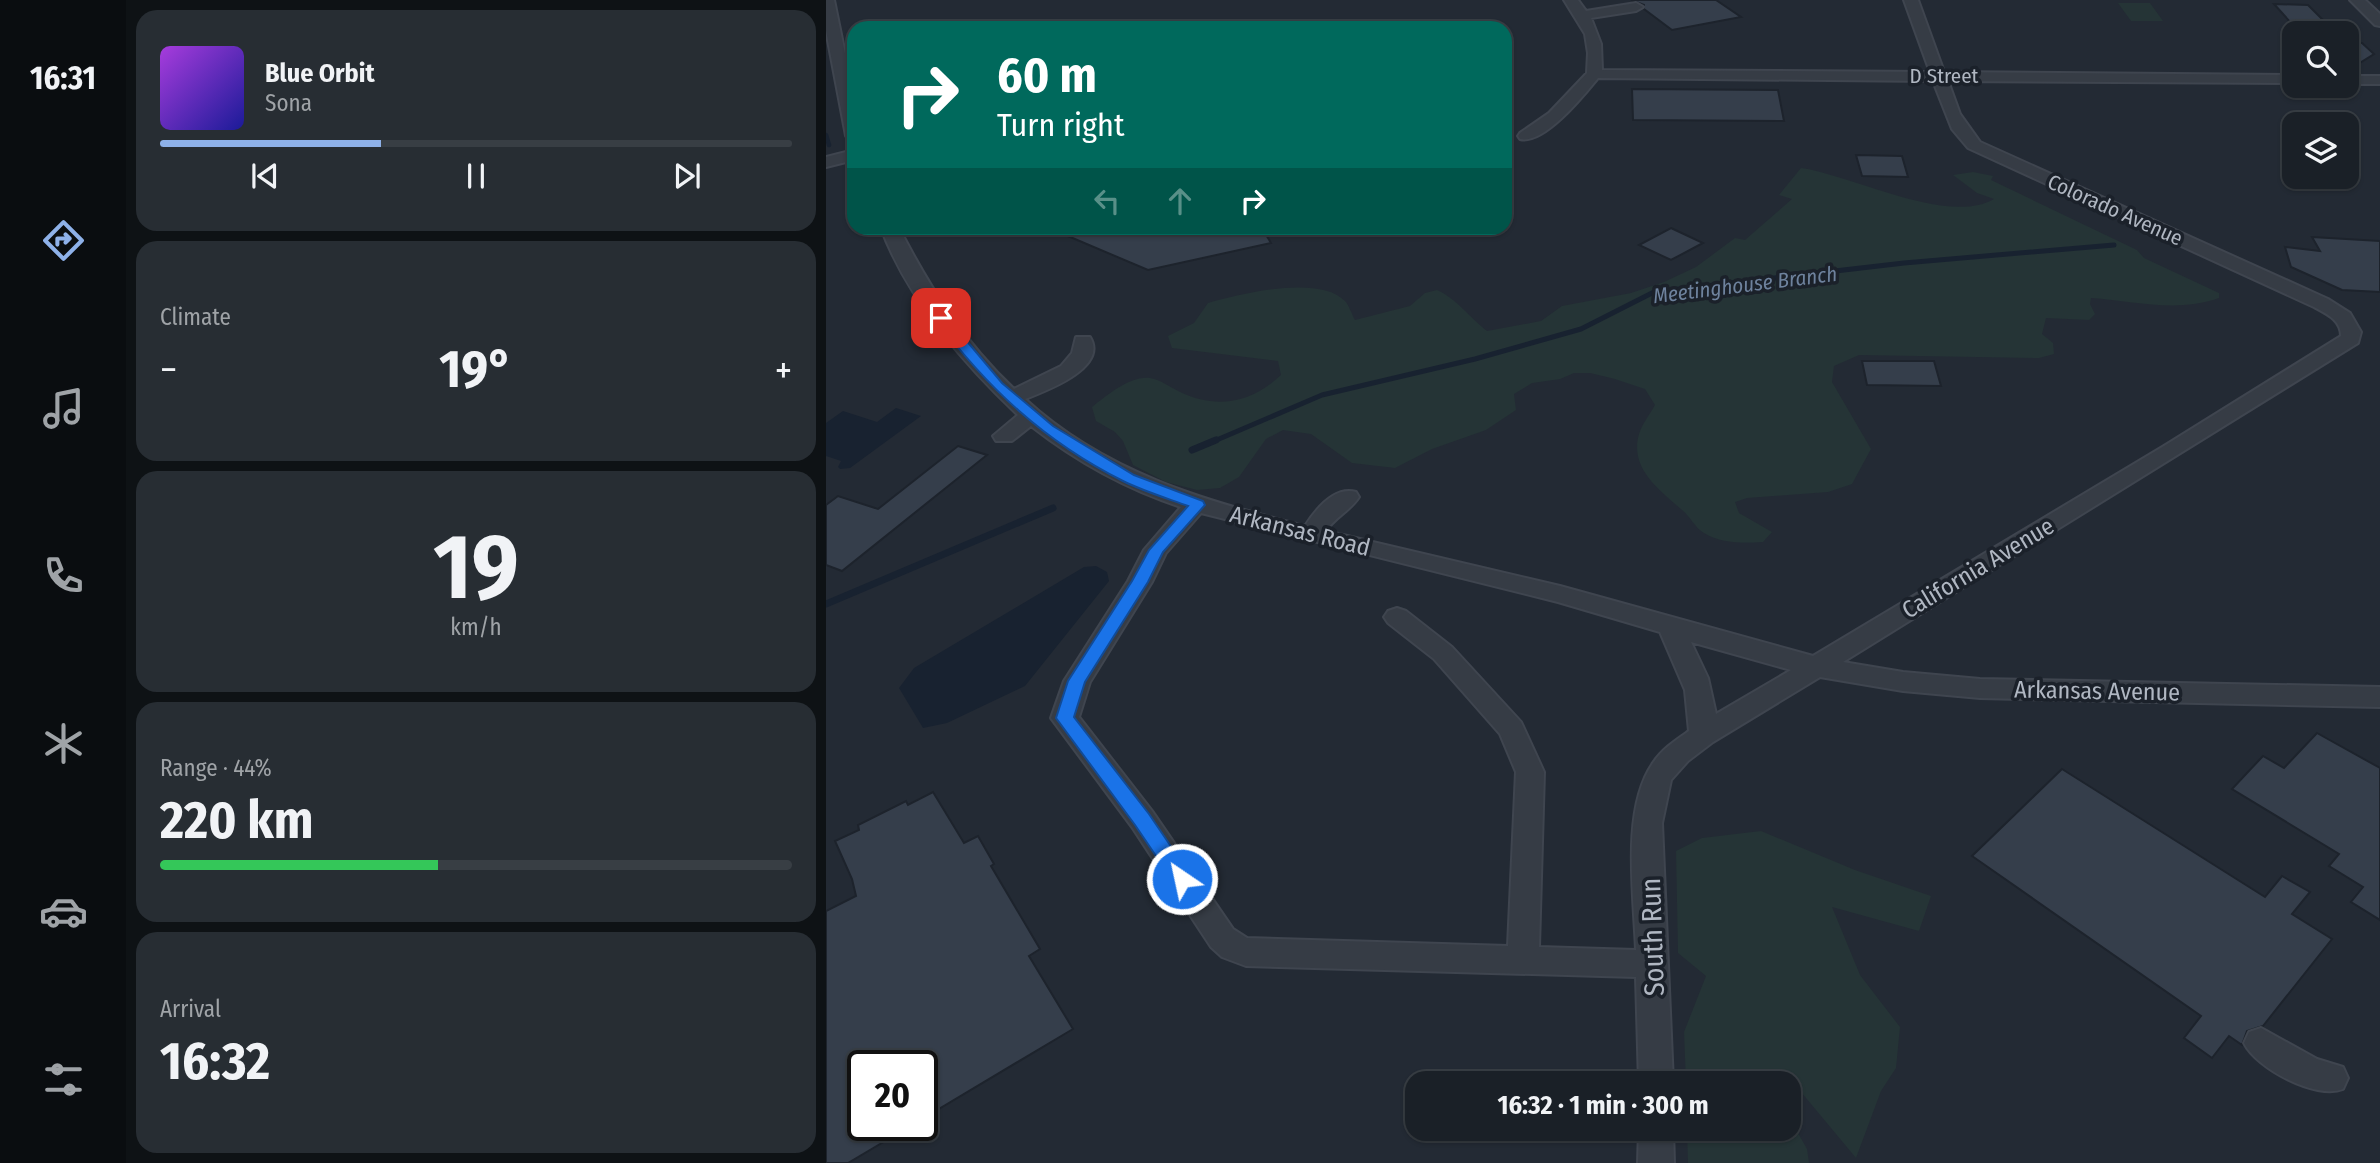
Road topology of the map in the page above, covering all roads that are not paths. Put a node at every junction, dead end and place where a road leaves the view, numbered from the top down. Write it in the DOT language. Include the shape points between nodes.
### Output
graph roads {
  1 [pos="827,0"];
  2 [pos="1571,0"];
  3 [pos="1911,0"];
  4 [pos="2357,0"];
  5 [pos="1636,7"];
  6 [pos="1584,15"];
  7 [pos="2380,22"];
  8 [pos="1594,74"];
  9 [pos="1939,76"];
  10 [pos="2282,79"];
  11 [pos="2359,80"];
  12 [pos="2380,80"];
  13 [pos="847,101"];
  14 [pos="1526,136"];
  15 [pos="847,157"];
  16 [pos="826,162"];
  17 [pos="894,235"];
  18 [pos="1083,341"];
  19 [pos="2319,359"];
  20 [pos="1011,398"];
  21 [pos="1032,415"];
  22 [pos="1004,436"];
  23 [pos="1348,497"];
  24 [pos="1198,505"];
  25 [pos="1311,535"];
  26 [pos="1398,617"];
  27 [pos="1670,626"];
  28 [pos="1815,667"];
  29 [pos="2380,697"];
  30 [pos="1703,735"];
  31 [pos="1651,792"];
  32 [pos="1523,960"];
  33 [pos="1652,964"];
  34 [pos="2262,1043"];
  35 [pos="1656,1071"];
  36 [pos="2331,1078"];
  37 [pos="1656,1141"];
  38 [pos="1656,1163"];
  1 -- 13 [label="street"];
  2 -- 6 [label="street"];
  3 -- 9 [label="street, Colorado Avenue"];
  4 -- 7 [label="street"];
  5 -- 6 [label="street"];
  6 -- 8 [label="street" via="1592,32"];
  8 -- 9 [label="street, D Street"];
  8 -- 14 [label="street" via="1542,128"];
  9 -- 10 [label="street, D Street"];
  9 -- 19 [label="street, Colorado Avenue" via="1960,130 1980,149 2340,314 2351,327 2351,339"];
  11 -- 12 [label="street"];
  15 -- 16 [label="street"];
  17 -- 20 [label="street, Arkansas Road" via="941,318"];
  18 -- 20 [label="street" via="1081,360 1071,370"];
  19 -- 28 [label="street, California Avenue"];
  20 -- 21 [label="street, Arkansas Road"];
  21 -- 22 [label="street"];
  21 -- 24 [label="street, Arkansas Road" via="1114,471"];
  23 -- 25 [label="street" via="1324,515"];
  24 -- 25 [label="street, Arkansas Road"];
  24 -- 32 [label="street" via="1156,550 1077,681 1065,718 1142,819 1222,938 1246,952"];
  25 -- 27 [label="street, Arkansas Road" via="1525,585"];
  26 -- 32 [label="street" via="1443,653 1511,729 1530,772"];
  27 -- 28 [label="street, Arkansas Road"];
  27 -- 30 [label="street" via="1696,677"];
  28 -- 29 [label="street, Arkansas Avenue" via="1924,684 2012,691"];
  28 -- 30 [label="street, California Avenue"];
  30 -- 31 [label="street, California Avenue" via="1664,765"];
  31 -- 33 [label="street, South Run" via="1647,822"];
  32 -- 33 [label="street"];
  33 -- 35 [label="street, South Run"];
  34 -- 36 [label="street" via="2310,1074"];
  37 -- 38 [label="street"];
}
